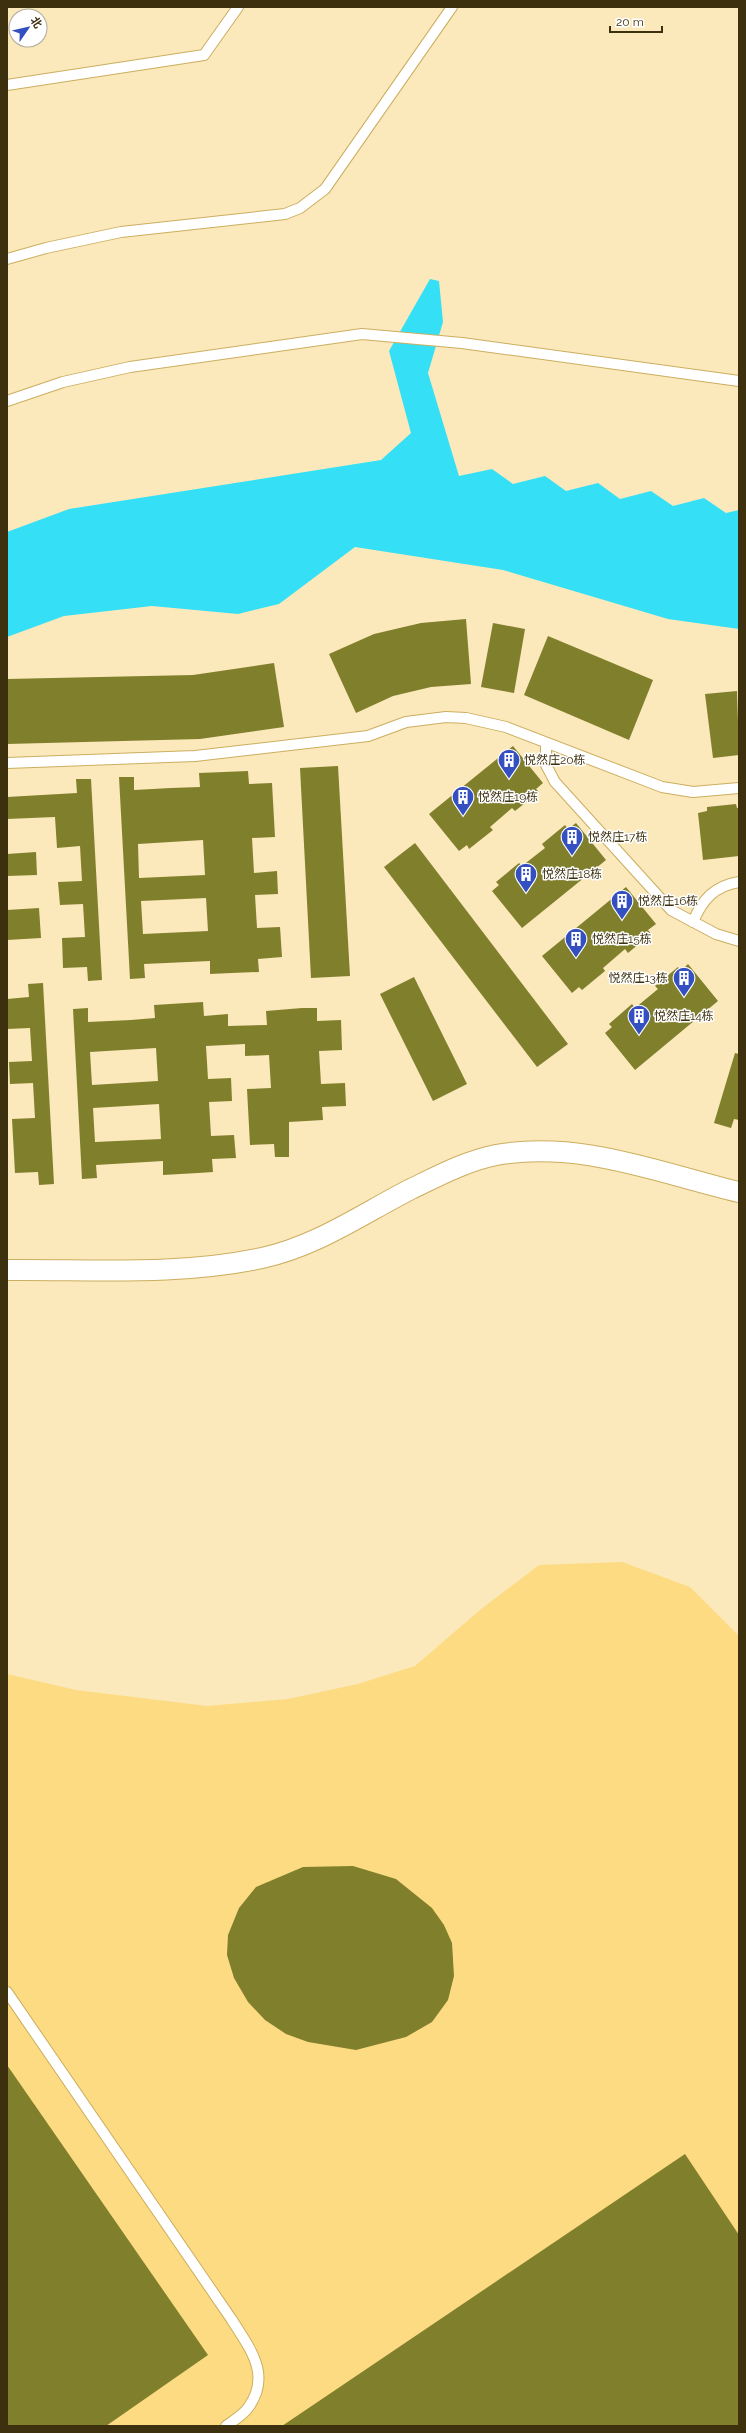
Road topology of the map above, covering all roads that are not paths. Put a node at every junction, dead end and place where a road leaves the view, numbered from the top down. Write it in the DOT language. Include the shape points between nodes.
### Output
graph roads {
  1 [pos="238,7"];
  2 [pos="452,7"];
  3 [pos="7,85"];
  4 [pos="7,259"];
  5 [pos="739,381"];
  6 [pos="7,401"];
  7 [pos="546,744"];
  8 [pos="7,763"];
  9 [pos="739,788"];
  10 [pos="739,882"];
  11 [pos="693,922"];
  12 [pos="739,941"];
  13 [pos="739,1192"];
  14 [pos="7,1270"];
  15 [pos="7,1992"];
  16 [pos="226,2426"];
  1 -- 3 [label="lane" via="204,55"];
  2 -- 4 [label="lane" via="325,189 300,208 269,216 121,232"];
  5 -- 6 [label="lane" via="462,343 362,334 130,367 63,382"];
  7 -- 8 [label="lane" via="486,721 446,717 406,722 368,736 195,756"];
  7 -- 9 [label="lane" via="662,787 693,792"];
  7 -- 11 [label="lane" via="546,765 554,782 671,910"];
  10 -- 11 [label="lane" via="726,884 711,893 700,906"];
  11 -- 12 [label="lane" via="716,934"];
  13 -- 14 [label="street" via="592,1155 543,1150 495,1155 453,1168 308,1244 263,1257 212,1266 160,1269"];
  15 -- 16 [label="lane" via="232,2320 254,2357 260,2382 248,2409"];
}
